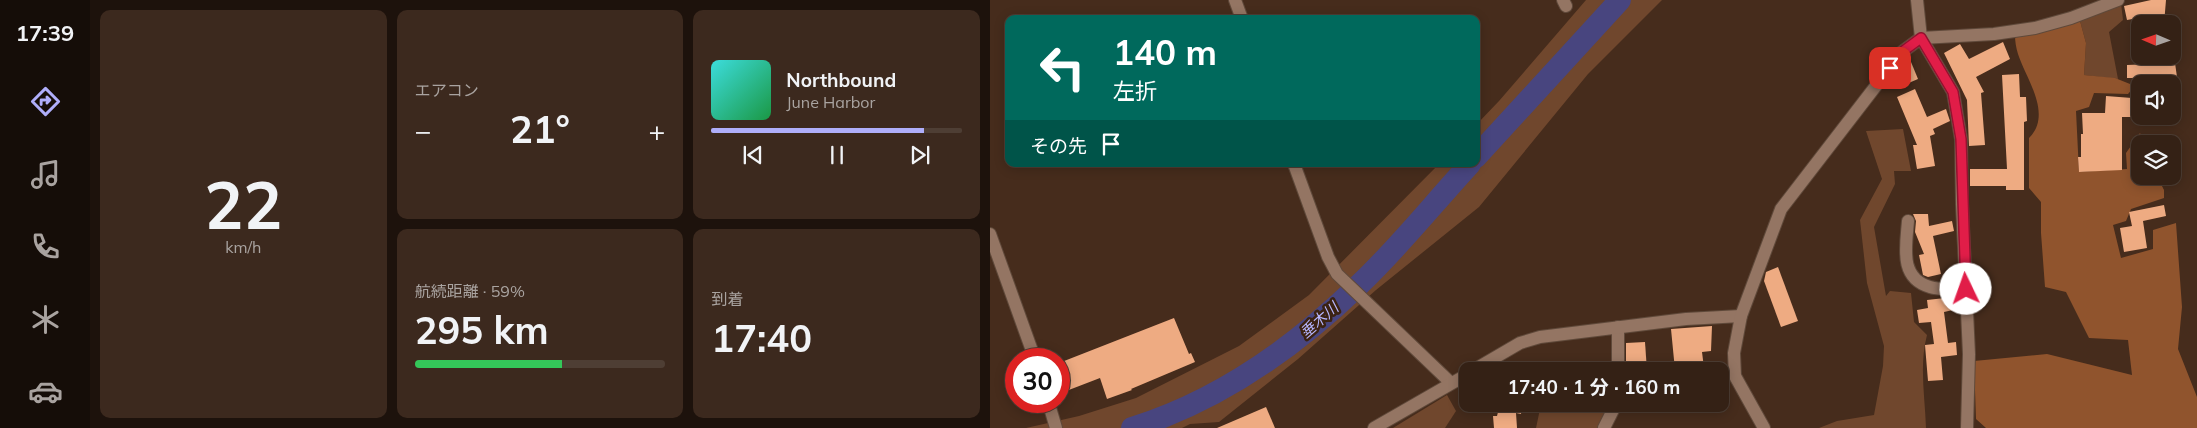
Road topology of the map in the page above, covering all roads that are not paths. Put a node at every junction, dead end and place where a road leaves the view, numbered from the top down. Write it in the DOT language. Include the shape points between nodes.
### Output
graph roads {
  1 [pos="1235,0"];
  2 [pos="1917,0"];
  3 [pos="2118,0"];
  4 [pos="1241,15"];
  5 [pos="1921,38"];
  6 [pos="1295,167"];
  7 [pos="1908,221"];
  8 [pos="990,234"];
  9 [pos="1967,306"];
  10 [pos="1741,316"];
  11 [pos="1618,327"];
  12 [pos="1031,348"];
  13 [pos="1487,362"];
  14 [pos="1618,362"];
  15 [pos="1459,379"];
  16 [pos="1451,383"];
  17 [pos="1612,412"];
  18 [pos="1374,428"];
  19 [pos="1604,428"];
  20 [pos="1764,428"];
  21 [pos="1966,428"];
  1 -- 4 [label="street"];
  2 -- 5 [label="street"];
  3 -- 5 [label="street" via="2035,28"];
  5 -- 9 [label="street" via="1953,92 1961,139"];
  5 -- 10 [label="street" via="1902,52 1781,209"];
  6 -- 16 [label="street" via="1337,274"];
  7 -- 9 [label="street" via="1906,253 1909,271 1915,281 1947,290"];
  8 -- 12 [label="street"];
  9 -- 21 [label="street"];
  10 -- 11 [label="street"];
  10 -- 20 [label="street" via="1734,353 1735,376"];
  11 -- 13 [label="street" via="1520,343"];
  11 -- 14 [label="street"];
  15 -- 16 [label="street"];
  16 -- 18 [label="street"];
  17 -- 19 [label="street"];
}
